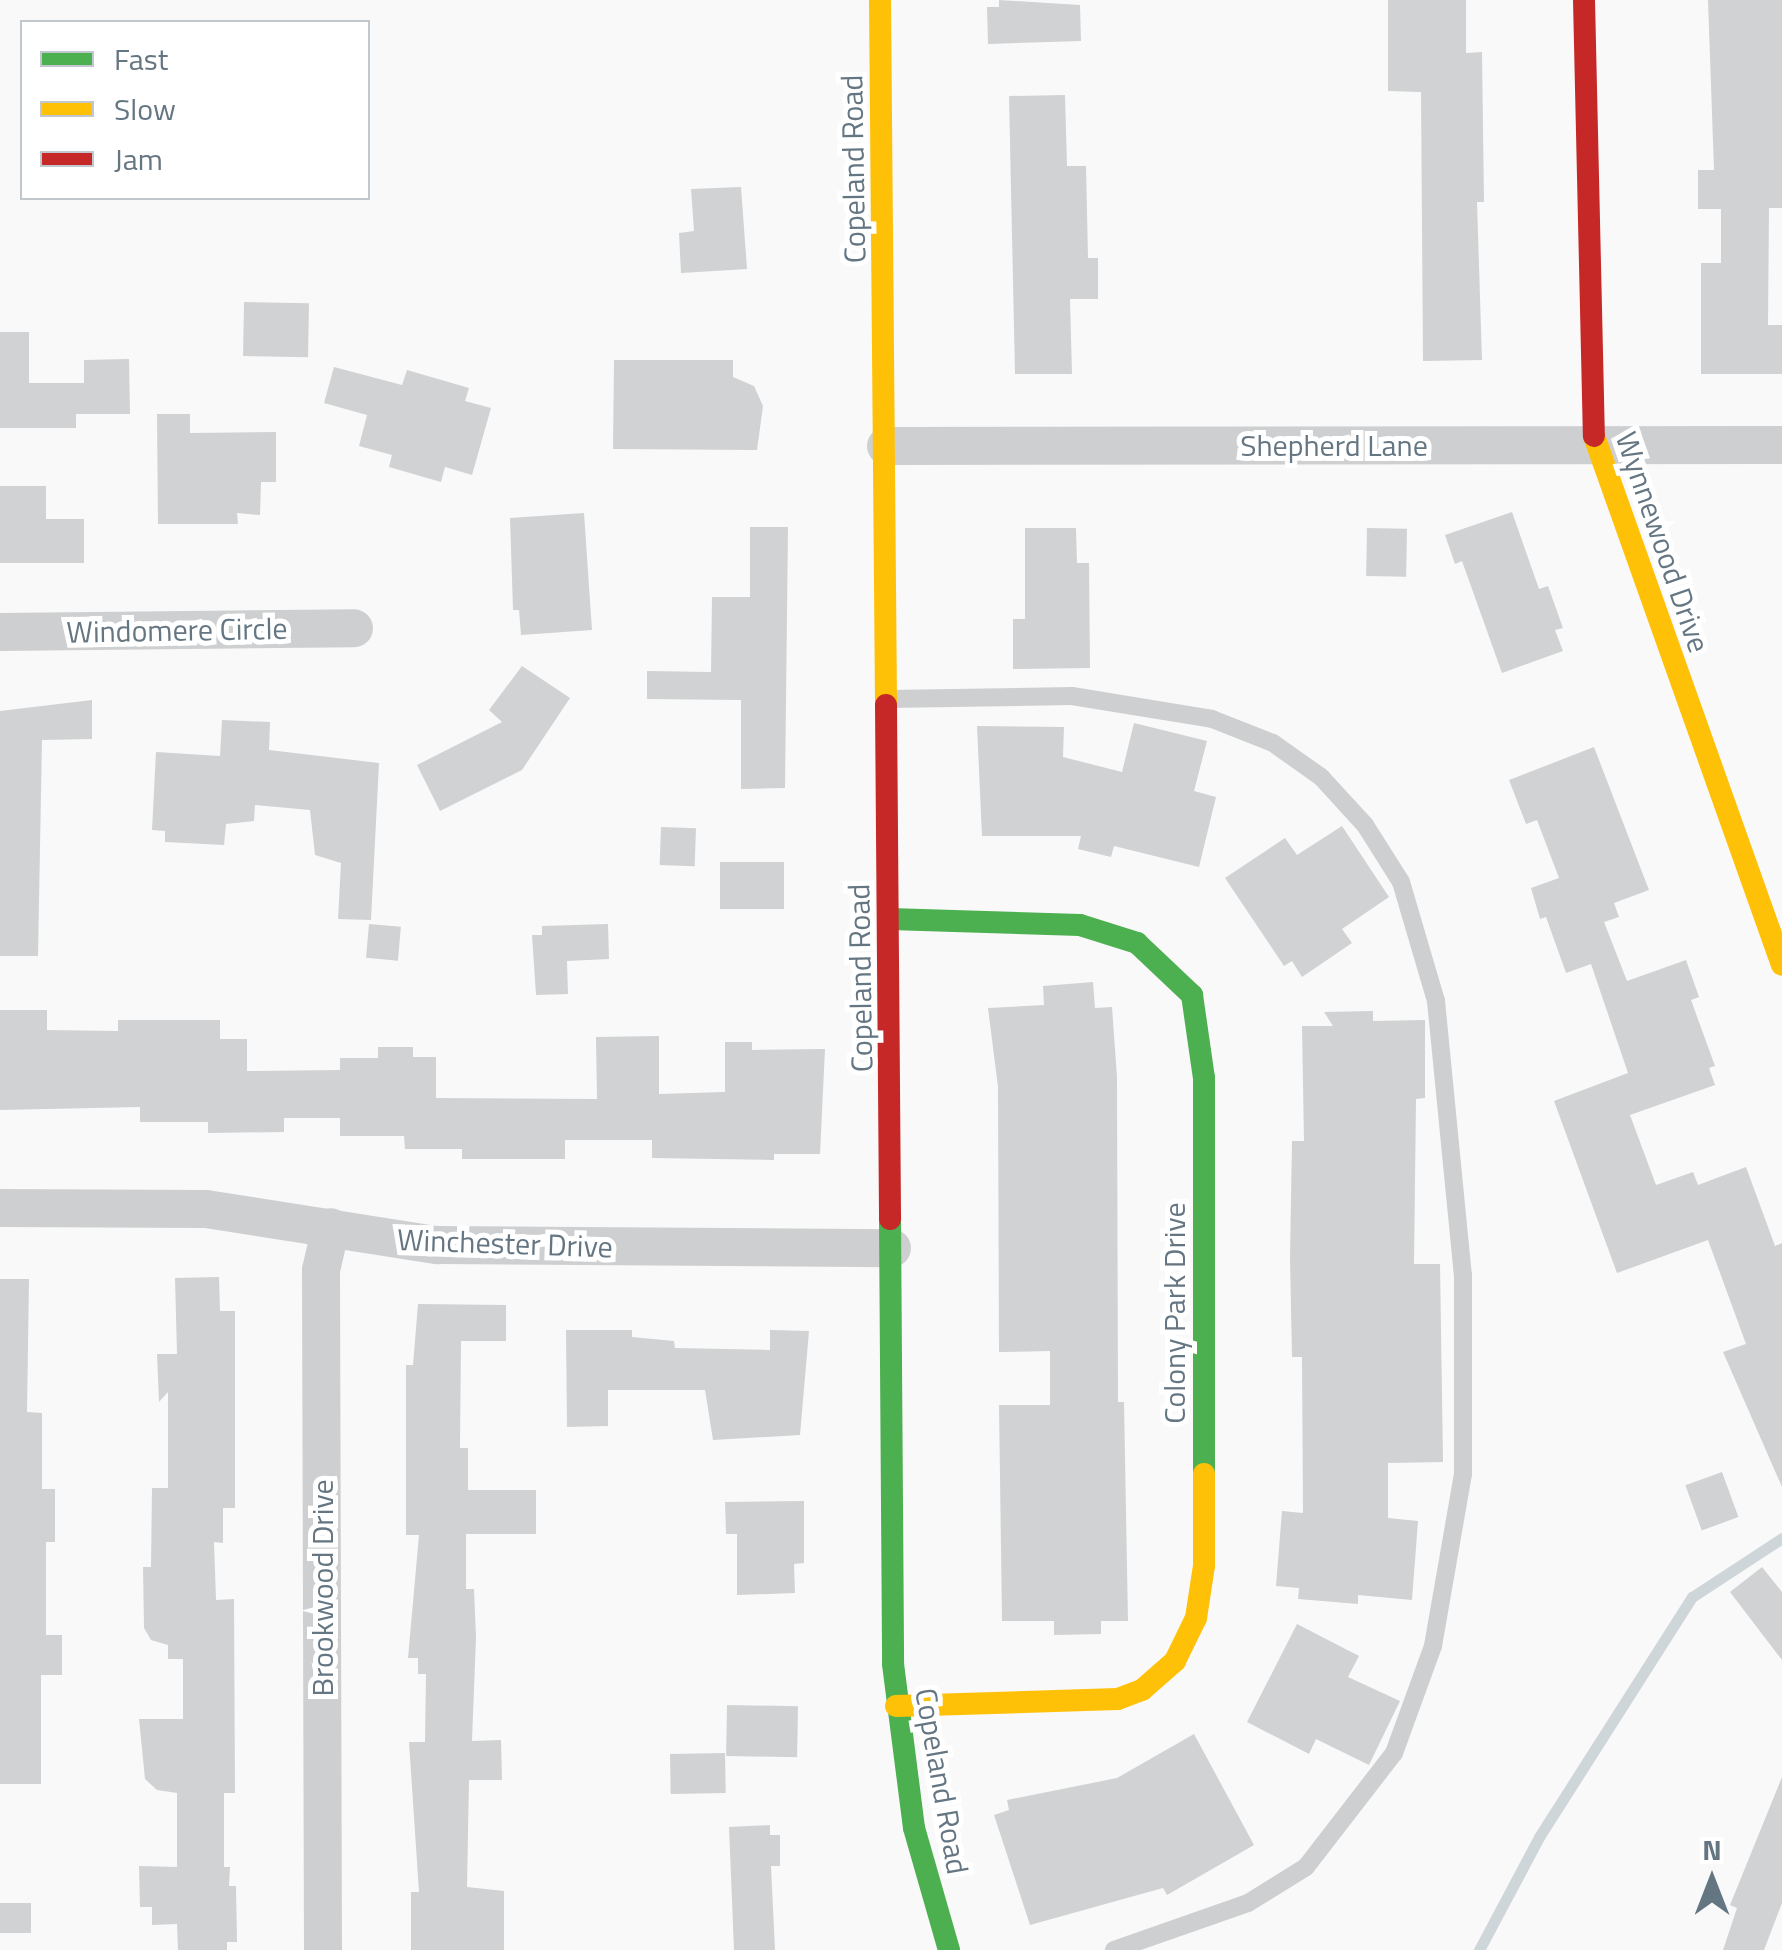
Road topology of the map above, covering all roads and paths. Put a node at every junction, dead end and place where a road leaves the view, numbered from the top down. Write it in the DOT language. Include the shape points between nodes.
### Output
graph roads {
  1 [pos="880,0"];
  2 [pos="1584,0"];
  3 [pos="1594,444"];
  4 [pos="1782,444"];
  5 [pos="886,446"];
  6 [pos="354,628"];
  7 [pos="0,632"];
  8 [pos="886,698"];
  9 [pos="890,919"];
  10 [pos="1782,965"];
  11 [pos="0,1208"];
  12 [pos="331,1227"];
  13 [pos="892,1248"];
  14 [pos="896,1706"];
  15 [pos="324,1950"];
  16 [pos="950,1950"];
  17 [pos="1114,1950"];
  1 -- 5 [label="street, Copeland Road"];
  2 -- 3 [label="street, Wynnewood Drive"];
  3 -- 4 [label="street, Shepherd Lane"];
  3 -- 5 [label="street, Shepherd Lane"];
  3 -- 10 [label="street, Wynnewood Drive"];
  5 -- 8 [label="street, Copeland Road"];
  6 -- 7 [label="street, Windomere Circle"];
  8 -- 9 [label="street, Copeland Road"];
  8 -- 17 [label="lane" via="1072,696 1212,719 1272,743 1321,777 1365,825 1401,882 1436,1001 1463,1275 1463,1474 1433,1646 1394,1753 1306,1867 1248,1903"];
  9 -- 13 [label="street, Copeland Road"];
  9 -- 14 [label="street, Colony Park Drive" via="1080,925 1137,944 1192,995 1204,1078 1204,1566 1196,1618 1174,1661 1142,1690 1118,1699"];
  11 -- 12 [label="street, Winchester Drive" via="206,1209"];
  12 -- 13 [label="street, Winchester Drive" via="437,1245"];
  12 -- 15 [label="street, Brookwood Drive" via="321,1270"];
  13 -- 14 [label="street, Copeland Road"];
  14 -- 16 [label="street, Copeland Road" via="914,1828"];
}
